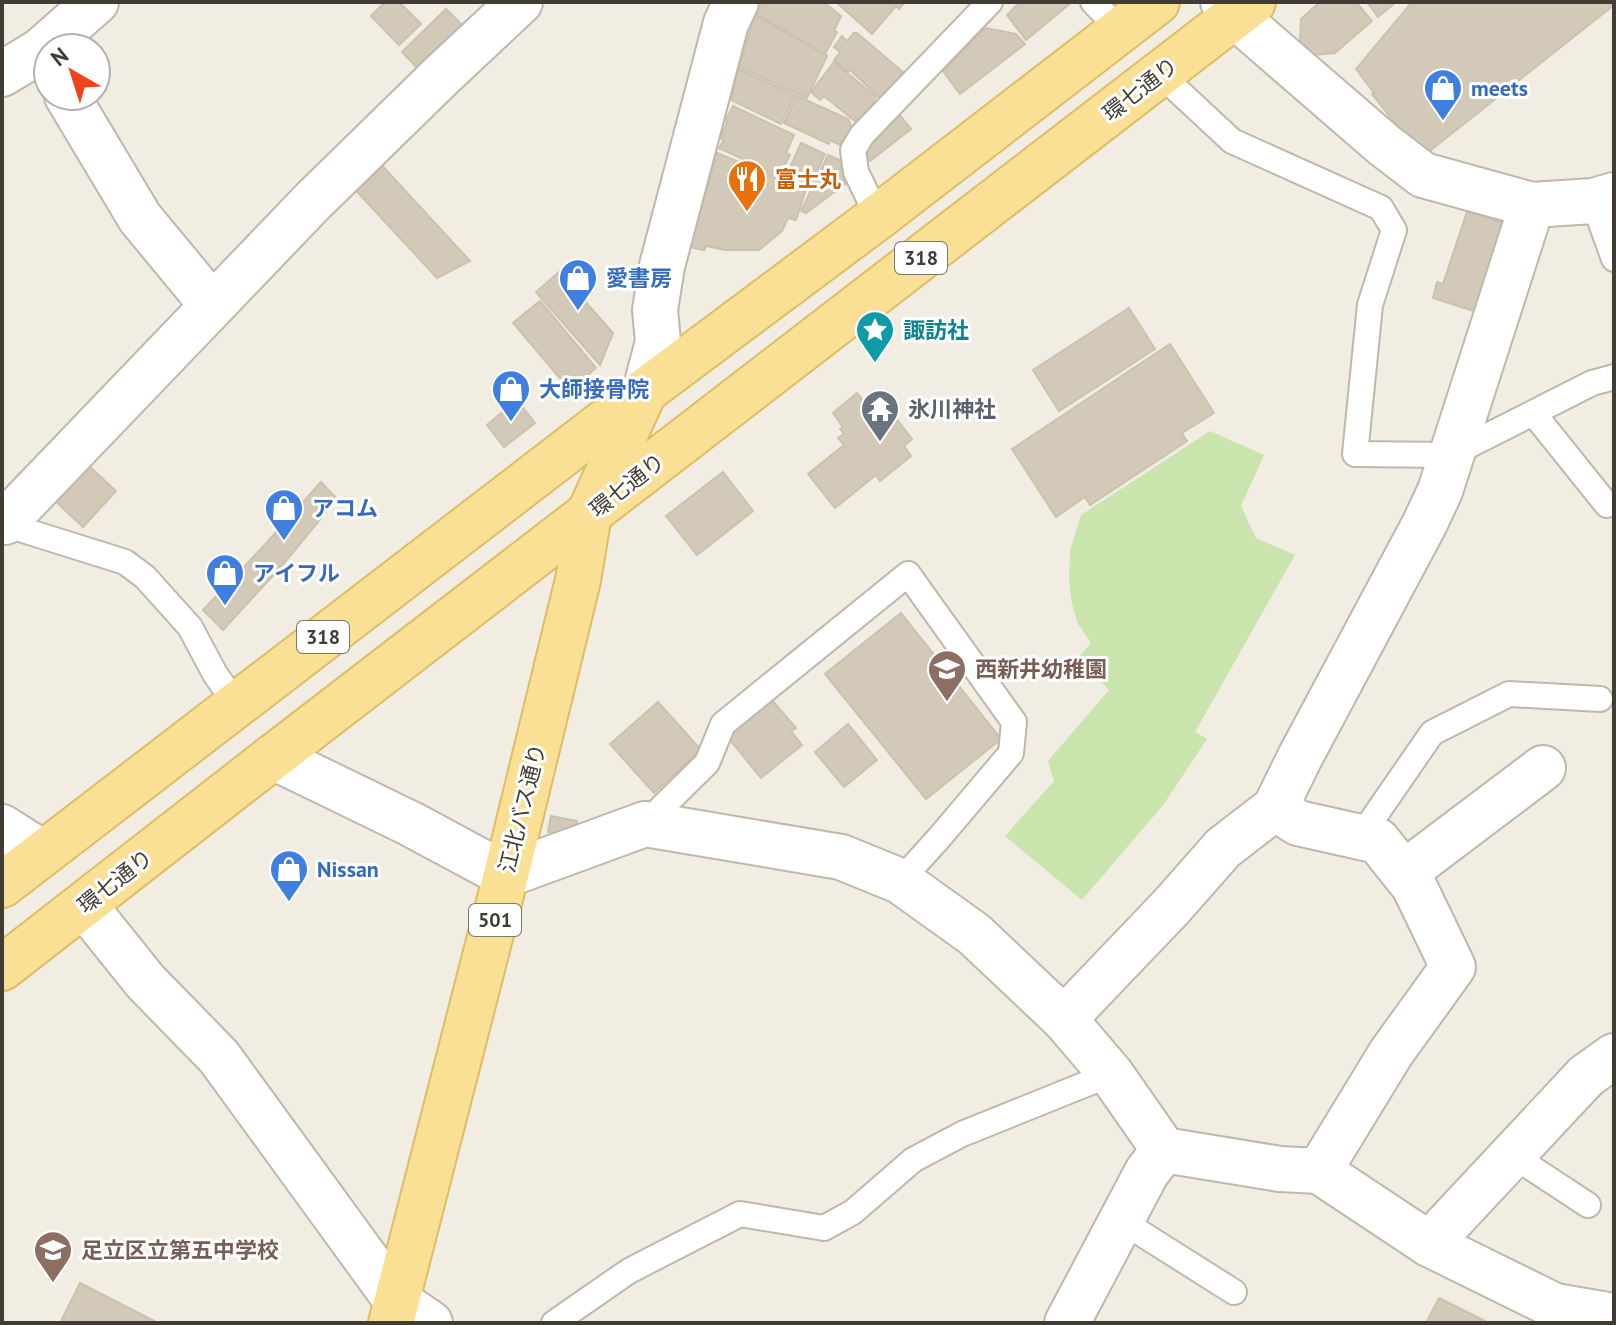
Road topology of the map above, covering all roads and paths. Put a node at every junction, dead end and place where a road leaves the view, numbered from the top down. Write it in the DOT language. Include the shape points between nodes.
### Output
graph roads {
  1 [pos="96,2"];
  2 [pos="520,2"];
  3 [pos="990,2"];
  4 [pos="1157,2"];
  5 [pos="1237,7"];
  6 [pos="721,9"];
  7 [pos="1106,16"];
  8 [pos="68,32"];
  9 [pos="32,63"];
  10 [pos="2,74"];
  11 [pos="1160,74"];
  12 [pos="77,112"];
  13 [pos="1604,198"];
  14 [pos="1532,205"];
  15 [pos="878,217"];
  16 [pos="1614,259"];
  17 [pos="212,305"];
  18 [pos="1614,377"];
  19 [pos="645,391"];
  20 [pos="1534,414"];
  21 [pos="1450,455"];
  22 [pos="1607,505"];
  23 [pos="589,514"];
  24 [pos="3,522"];
  25 [pos="1600,699"];
  26 [pos="236,704"];
  27 [pos="273,757"];
  28 [pos="1543,768"];
  29 [pos="1275,808"];
  30 [pos="645,824"];
  31 [pos="2,827"];
  32 [pos="1361,836"];
  33 [pos="43,853"];
  34 [pos="1404,873"];
  35 [pos="506,875"];
  36 [pos="900,881"];
  37 [pos="2,885"];
  38 [pos="84,905"];
  39 [pos="2,968"];
  40 [pos="1064,1019"];
  41 [pos="1614,1056"];
  42 [pos="1111,1074"];
  43 [pos="1164,1150"];
  44 [pos="1512,1155"];
  45 [pos="1319,1171"];
  46 [pos="1588,1205"];
  47 [pos="1120,1220"];
  48 [pos="1429,1244"];
  49 [pos="1234,1292"];
  50 [pos="406,1315"];
  51 [pos="1614,1316"];
  52 [pos="554,1323"];
  53 [pos="1067,1323"];
  1 -- 8 [label="street"];
  2 -- 17 [label="street"];
  3 -- 15 [label="lane" via="853,150 856,172"];
  4 -- 7 [label="main road, 318"];
  5 -- 11 [label="main road, 環七通り / 318"];
  5 -- 14 [label="street" via="1423,175"];
  6 -- 19 [label="street" via="662,266 655,310 658,342"];
  7 -- 15 [label="main road, 318"];
  9 -- 10 [label="street"];
  11 -- 21 [label="lane" via="1232,141 1381,208 1394,230 1370,305 1355,454"];
  11 -- 23 [label="main road, 環七通り / 318"];
  12 -- 17 [label="street" via="140,218"];
  13 -- 14 [label="street"];
  13 -- 16 [label="lane"];
  14 -- 21 [label="street"];
  15 -- 19 [label="main road, 318"];
  17 -- 24 [label="street"];
  18 -- 20 [label="lane"];
  19 -- 23 [label="main road, 江北バス通り / 501"];
  19 -- 26 [label="main road, 318"];
  20 -- 21 [label="lane"];
  20 -- 22 [label="lane"];
  21 -- 29 [label="street" via="1424,525"];
  23 -- 27 [label="main road, 環七通り / 318"];
  23 -- 35 [label="main road, 江北バス通り / 501" via="578,580"];
  24 -- 26 [label="lane" via="125,562 145,577 190,627"];
  25 -- 32 [label="lane" via="1509,694 1432,733"];
  26 -- 33 [label="main road, 318"];
  27 -- 35 [label="street"];
  27 -- 38 [label="main road, 環七通り / 318"];
  28 -- 34 [label="street"];
  29 -- 32 [label="street" via="1298,823"];
  29 -- 40 [label="street" via="1223,848"];
  30 -- 35 [label="street"];
  30 -- 36 [label="street" via="841,857"];
  30 -- 36 [label="lane" via="707,763 723,724 908,574 1014,722 1011,753"];
  31 -- 33 [label="street"];
  32 -- 34 [label="street" via="1378,841"];
  33 -- 37 [label="main road, 318"];
  34 -- 45 [label="street" via="1453,967 1391,1053"];
  35 -- 50 [label="main road, 江北バス通り / 501"];
  36 -- 40 [label="street" via="974,934"];
  38 -- 39 [label="main road, 環七通り / 318"];
  38 -- 50 [label="street" via="145,981 219,1057"];
  40 -- 42 [label="street"];
  41 -- 44 [label="street" via="1586,1076"];
  42 -- 43 [label="street"];
  42 -- 52 [label="lane" via="962,1134 913,1160 853,1212 824,1228 740,1214 629,1271"];
  43 -- 45 [label="street"];
  43 -- 47 [label="street"];
  44 -- 46 [label="lane"];
  44 -- 48 [label="street"];
  45 -- 48 [label="street"];
  47 -- 49 [label="lane"];
  47 -- 53 [label="street"];
  48 -- 51 [label="street" via="1555,1306"];
}
